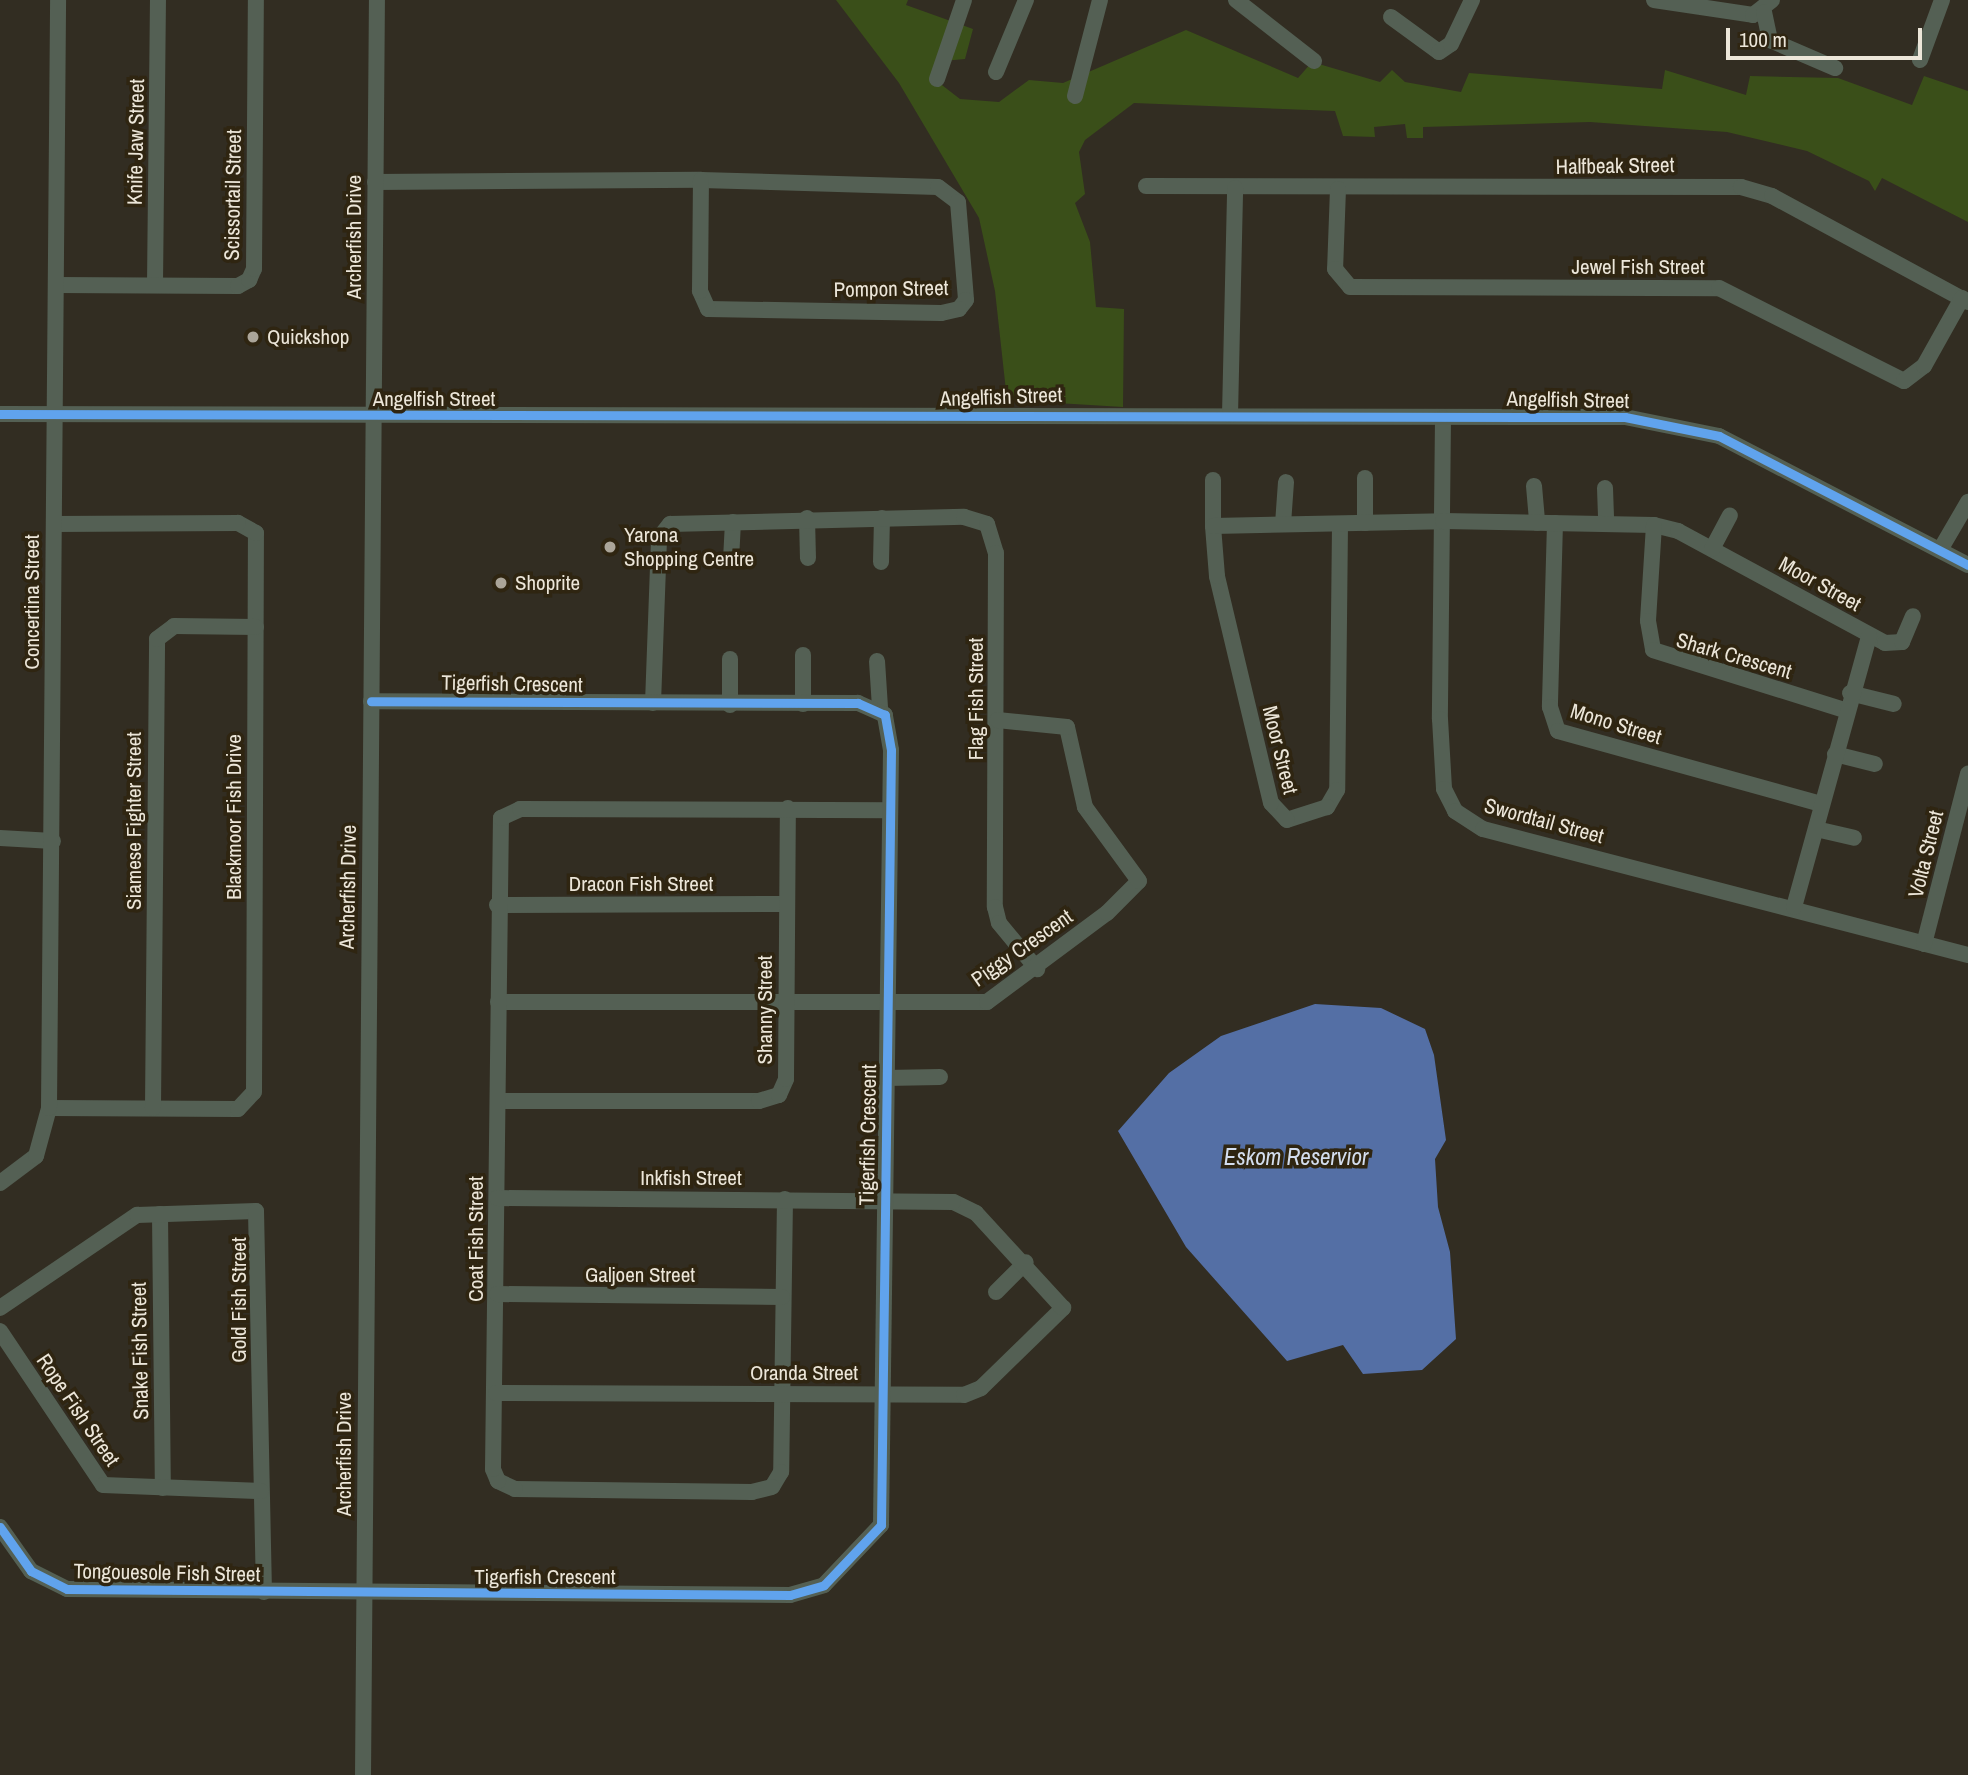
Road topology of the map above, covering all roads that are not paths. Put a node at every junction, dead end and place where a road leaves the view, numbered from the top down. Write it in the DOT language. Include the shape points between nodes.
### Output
graph roads {
  1 [pos="58,0"];
  2 [pos="158,0"];
  3 [pos="256,0"];
  4 [pos="377,0"];
  5 [pos="964,0"];
  6 [pos="1026,0"];
  7 [pos="1100,0"];
  8 [pos="1236,0"];
  9 [pos="1472,0"];
  10 [pos="1654,0"];
  11 [pos="1942,0"];
  12 [pos="1768,6"];
  13 [pos="1391,17"];
  14 [pos="1920,60"];
  15 [pos="1314,61"];
  16 [pos="1835,68"];
  17 [pos="996,72"];
  18 [pos="937,79"];
  19 [pos="1074,96"];
  20 [pos="701,180"];
  21 [pos="376,182"];
  22 [pos="1146,186"];
  23 [pos="1235,188"];
  24 [pos="1338,189"];
  25 [pos="155,284"];
  26 [pos="57,285"];
  27 [pos="1965,300"];
  28 [pos="0,414"];
  29 [pos="57,415"];
  30 [pos="1230,415"];
  31 [pos="375,416"];
  32 [pos="1443,418"];
  33 [pos="1365,478"];
  34 [pos="1213,480"];
  35 [pos="1286,482"];
  36 [pos="1534,485"];
  37 [pos="1605,488"];
  38 [pos="1968,502"];
  39 [pos="1730,515"];
  40 [pos="807,518"];
  41 [pos="882,518"];
  42 [pos="1443,521"];
  43 [pos="733,522"];
  44 [pos="1365,523"];
  45 [pos="1537,523"];
  46 [pos="1555,523"];
  47 [pos="1606,523"];
  48 [pos="54,524"];
  49 [pos="1283,524"];
  50 [pos="1340,524"];
  51 [pos="1654,525"];
  52 [pos="1213,526"];
  53 [pos="1713,549"];
  54 [pos="1940,550"];
  55 [pos="808,558"];
  56 [pos="731,560"];
  57 [pos="881,562"];
  58 [pos="1968,565"];
  59 [pos="1913,617"];
  60 [pos="256,626"];
  61 [pos="1870,636"];
  62 [pos="803,655"];
  63 [pos="730,659"];
  64 [pos="877,661"];
  65 [pos="1850,693"];
  66 [pos="372,701"];
  67 [pos="653,703"];
  68 [pos="803,704"];
  69 [pos="1894,704"];
  70 [pos="730,705"];
  71 [pos="880,708"];
  72 [pos="1845,710"];
  73 [pos="997,720"];
  74 [pos="1835,754"];
  75 [pos="1875,764"];
  76 [pos="1968,774"];
  77 [pos="1822,804"];
  78 [pos="788,808"];
  79 [pos="890,810"];
  80 [pos="1816,829"];
  81 [pos="0,838"];
  82 [pos="1854,838"];
  83 [pos="53,841"];
  84 [pos="786,904"];
  85 [pos="496,905"];
  86 [pos="1794,908"];
  87 [pos="1924,944"];
  88 [pos="1968,955"];
  89 [pos="1037,969"];
  90 [pos="498,1002"];
  91 [pos="887,1003"];
  92 [pos="785,1004"];
  93 [pos="940,1077"];
  94 [pos="886,1078"];
  95 [pos="498,1101"];
  96 [pos="49,1108"];
  97 [pos="153,1108"];
  98 [pos="0,1183"];
  99 [pos="884,1197"];
  100 [pos="497,1199"];
  101 [pos="785,1199"];
  102 [pos="160,1214"];
  103 [pos="1026,1262"];
  104 [pos="996,1292"];
  105 [pos="497,1294"];
  106 [pos="782,1297"];
  107 [pos="0,1308"];
  108 [pos="0,1331"];
  109 [pos="496,1393"];
  110 [pos="782,1394"];
  111 [pos="886,1394"];
  112 [pos="163,1488"];
  113 [pos="261,1491"];
  114 [pos="0,1527"];
  115 [pos="264,1592"];
  116 [pos="362,1593"];
  117 [pos="363,1775"];
  1 -- 26 [label="street, Concertina Street"];
  2 -- 25 [label="street, Knife Jaw Street"];
  3 -- 25 [label="street, Scissortail Street" via="253,274 238,286"];
  4 -- 21 [label="street, Archerfish Drive"];
  5 -- 18 [label="street"];
  6 -- 17 [label="street"];
  7 -- 19 [label="street"];
  8 -- 15 [label="street"];
  9 -- 13 [label="street" via="1451,44 1439,52"];
  10 -- 12 [label="street"];
  11 -- 14 [label="street"];
  12 -- 16 [label="street" via="1770,40"];
  20 -- 20 [label="street, Pompon Street" via="950,191 958,202 966,300 959,310 941,313 708,309 700,291"];
  20 -- 21 [label="street, Pompon Street"];
  21 -- 31 [label="street, Archerfish Drive"];
  22 -- 23 [label="street, Halfbeak Street"];
  23 -- 24 [label="street, Halfbeak Street"];
  23 -- 30 [label="street"];
  24 -- 27 [label="street, Halfbeak Street" via="1741,187 1772,196"];
  24 -- 27 [label="street, Jewel Fish Street" via="1335,269 1350,287 1719,288 1904,381 1924,366"];
  25 -- 26 [label="street, Scissortail Street"];
  26 -- 29 [label="street, Concertina Street"];
  28 -- 29 [label="street, Angelfish Street"];
  29 -- 31 [label="street, Angelfish Street"];
  29 -- 48 [label="street, Concertina Street"];
  30 -- 31 [label="street, Angelfish Street"];
  30 -- 32 [label="street, Angelfish Street"];
  31 -- 66 [label="street, Archerfish Drive"];
  32 -- 42 [label="street, Swordtail Street"];
  32 -- 54 [label="street, Angelfish Street" via="1677,423 1747,448"];
  33 -- 44 [label="street"];
  34 -- 52 [label="street, Moor Street"];
  35 -- 49 [label="street"];
  36 -- 45 [label="street"];
  37 -- 47 [label="street"];
  38 -- 54 [label="street"];
  39 -- 53 [label="street"];
  40 -- 41 [label="street, Flag Fish Street"];
  40 -- 43 [label="street, Flag Fish Street"];
  40 -- 55 [label="street"];
  41 -- 57 [label="street"];
  41 -- 73 [label="street, Flag Fish Street" via="970,517 992,528"];
  42 -- 44 [label="street, Moor Street"];
  42 -- 45 [label="street, Moor Street"];
  42 -- 86 [label="street, Swordtail Street" via="1442,768 1455,811 1483,829"];
  43 -- 56 [label="street"];
  43 -- 67 [label="street, Flag Fish Street" via="680,522 661,533"];
  44 -- 50 [label="street, Moor Street"];
  45 -- 46 [label="street, Moor Street"];
  46 -- 47 [label="street, Moor Street"];
  46 -- 77 [label="street, Mono Street" via="1550,700 1558,731"];
  47 -- 51 [label="street, Moor Street"];
  48 -- 60 [label="street, Blackmoor Fish Drive" via="249,525 257,540"];
  48 -- 83 [label="street, Concertina Street"];
  49 -- 50 [label="street, Moor Street"];
  49 -- 52 [label="street, Moor Street"];
  50 -- 52 [label="street, Moor Street" via="1337,790 1327,807 1295,820 1280,816 1271,803 1217,576"];
  51 -- 53 [label="street, Moor Street"];
  51 -- 72 [label="street, Shark Crescent" via="1648,621 1653,650"];
  53 -- 61 [label="street, Moor Street"];
  54 -- 58 [label="street, Angelfish Street"];
  59 -- 61 [label="street, Moor Street" via="1899,644"];
  60 -- 97 [label="street, Siamese Fighter Street" via="174,626 157,639"];
  60 -- 97 [label="street, Blackmoor Fish Drive" via="254,1092 242,1108"];
  61 -- 65 [label="street, Moor Street"];
  62 -- 68 [label="street"];
  63 -- 70 [label="street"];
  64 -- 71 [label="street, Tigerfish Crescent"];
  65 -- 69 [label="street"];
  65 -- 72 [label="street, Moor Street"];
  66 -- 67 [label="street, Tigerfish Crescent"];
  66 -- 116 [label="street, Archerfish Drive"];
  67 -- 70 [label="street, Tigerfish Crescent"];
  68 -- 70 [label="street, Tigerfish Crescent"];
  68 -- 71 [label="street, Tigerfish Crescent"];
  71 -- 79 [label="street, Tigerfish Crescent" via="891,735"];
  72 -- 74 [label="street, Moor Street"];
  73 -- 89 [label="street, Flag Fish Street" via="995,907 999,923"];
  73 -- 89 [label="street, Piggy Crescent" via="1066,726 1084,807 1139,881"];
  74 -- 75 [label="street"];
  74 -- 77 [label="street, Moor Street"];
  76 -- 87 [label="street, Volta Street"];
  77 -- 80 [label="street, Moor Street"];
  78 -- 79 [label="street, Coat Fish Street"];
  78 -- 84 [label="street, Shanny Street"];
  78 -- 85 [label="street, Coat Fish Street" via="509,811 500,823"];
  79 -- 91 [label="street, Tigerfish Crescent"];
  80 -- 82 [label="street"];
  80 -- 86 [label="street, Moor Street"];
  81 -- 83 [label="street"];
  83 -- 96 [label="street, Concertina Street"];
  84 -- 85 [label="street, Dracon Fish Street"];
  84 -- 92 [label="street, Shanny Street"];
  85 -- 90 [label="street, Coat Fish Street"];
  86 -- 87 [label="street, Swordtail Street"];
  87 -- 88 [label="street, Swordtail Street"];
  89 -- 91 [label="street, Piggy Crescent" via="976,1006"];
  90 -- 92 [label="street, Piggy Crescent"];
  90 -- 95 [label="street, Coat Fish Street"];
  91 -- 92 [label="street, Piggy Crescent"];
  91 -- 94 [label="street, Tigerfish Crescent"];
  92 -- 95 [label="street, Shanny Street" via="786,1079 773,1099"];
  93 -- 94 [label="street, Tigerfish Crescent"];
  94 -- 99 [label="street, Tigerfish Crescent"];
  95 -- 100 [label="street, Coat Fish Street"];
  96 -- 97 [label="street, Blackmoor Fish Drive"];
  96 -- 98 [label="street, Concertina Street" via="40,1149"];
  99 -- 101 [label="street, Inkfish Street"];
  99 -- 103 [label="street, Oranda Street" via="965,1206"];
  99 -- 111 [label="street, Tigerfish Crescent"];
  100 -- 101 [label="street, Inkfish Street"];
  100 -- 105 [label="street, Coat Fish Street"];
  101 -- 106 [label="street, Coat Fish Street"];
  102 -- 107 [label="street, Gold Fish Street" via="124,1222"];
  102 -- 112 [label="street, Snake Fish Street"];
  102 -- 113 [label="street, Gold Fish Street" via="247,1207 257,1214"];
  103 -- 104 [label="street"];
  103 -- 111 [label="street, Oranda Street" via="1062,1302 1058,1317 976,1391"];
  105 -- 106 [label="street, Galjoen Street"];
  105 -- 109 [label="street, Coat Fish Street"];
  106 -- 110 [label="street, Coat Fish Street"];
  108 -- 112 [label="street, Rope Fish Street" via="99,1483"];
  109 -- 110 [label="street, Oranda Street"];
  109 -- 110 [label="street, Coat Fish Street" via="493,1469 506,1487 752,1492 768,1490 780,1478"];
  110 -- 111 [label="street, Oranda Street"];
  111 -- 116 [label="street, Tigerfish Crescent" via="884,1519 868,1544 812,1592"];
  112 -- 113 [label="street, Rope Fish Street"];
  113 -- 115 [label="street, Gold Fish Street"];
  114 -- 115 [label="street, Tongouesole Fish Street" via="31,1571 59,1588"];
  115 -- 116 [label="street, Tongouesole Fish Street"];
  116 -- 117 [label="street, Archerfish Drive"];
}
